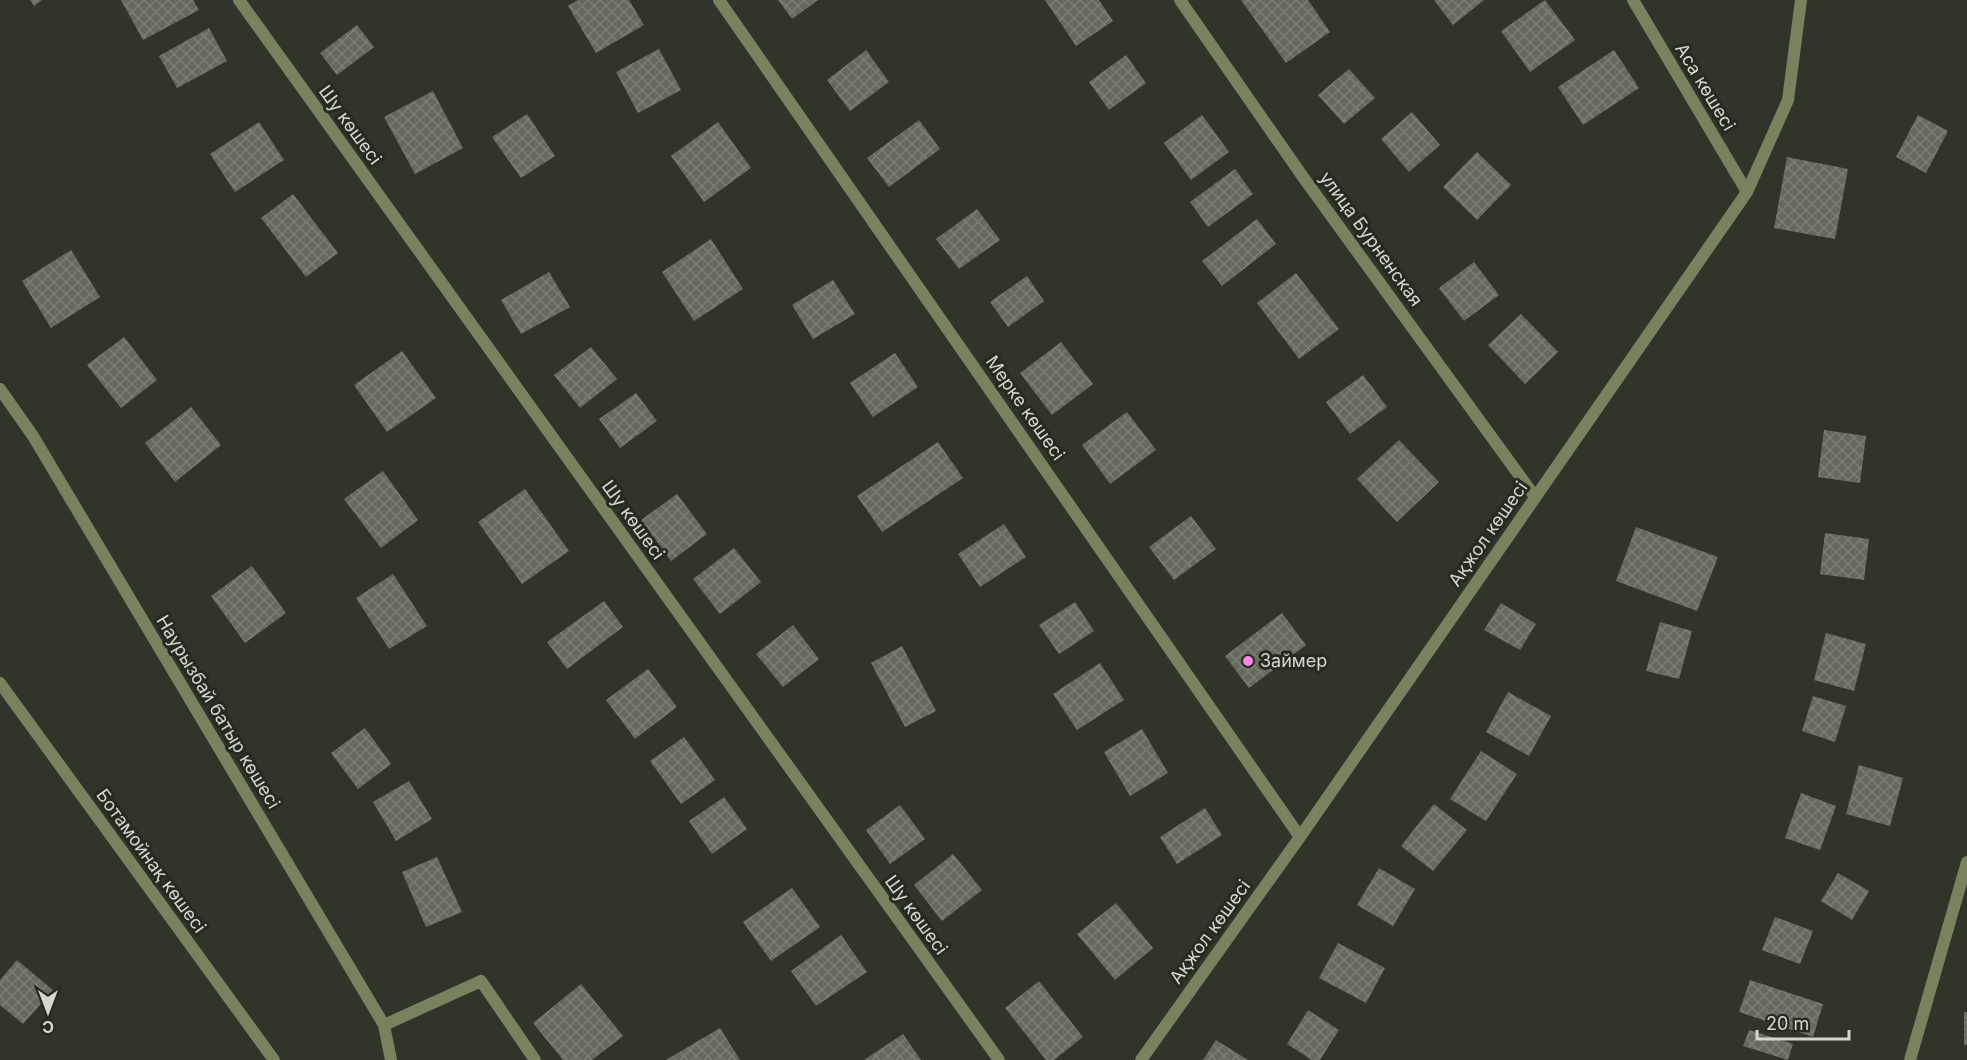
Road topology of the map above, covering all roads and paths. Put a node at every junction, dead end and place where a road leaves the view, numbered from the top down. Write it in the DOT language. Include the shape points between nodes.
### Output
graph roads {
  1 [pos="239,0"];
  2 [pos="719,0"];
  3 [pos="1180,0"];
  4 [pos="1632,0"];
  5 [pos="1801,0"];
  6 [pos="1747,192"];
  7 [pos="0,389"];
  8 [pos="1535,497"];
  9 [pos="0,683"];
  10 [pos="1300,837"];
  11 [pos="1967,862"];
  12 [pos="384,1025"];
  13 [pos="274,1060"];
  14 [pos="391,1060"];
  15 [pos="535,1060"];
  16 [pos="999,1060"];
  17 [pos="1141,1060"];
  18 [pos="1910,1060"];
  1 -- 16 [label="street, Шу көшесі"];
  2 -- 10 [label="street, Мерке көшесі"];
  3 -- 8 [label="street, улица Бурненская"];
  4 -- 6 [label="street, Аса көшесі"];
  5 -- 6 [label="street, Ақжол көшесі" via="1788,100"];
  6 -- 8 [label="street, Ақжол көшесі"];
  7 -- 12 [label="street, Наурызбай батыр көшесі" via="33,436"];
  8 -- 10 [label="street, Ақжол көшесі"];
  9 -- 13 [label="street, Ботамойнақ көшесі"];
  10 -- 17 [label="street, Ақжол көшесі"];
  11 -- 18 [label="street"];
  12 -- 14 [label="street, Наурызбай батыр көшесі"];
  12 -- 15 [label="street" via="481,981"];
}
